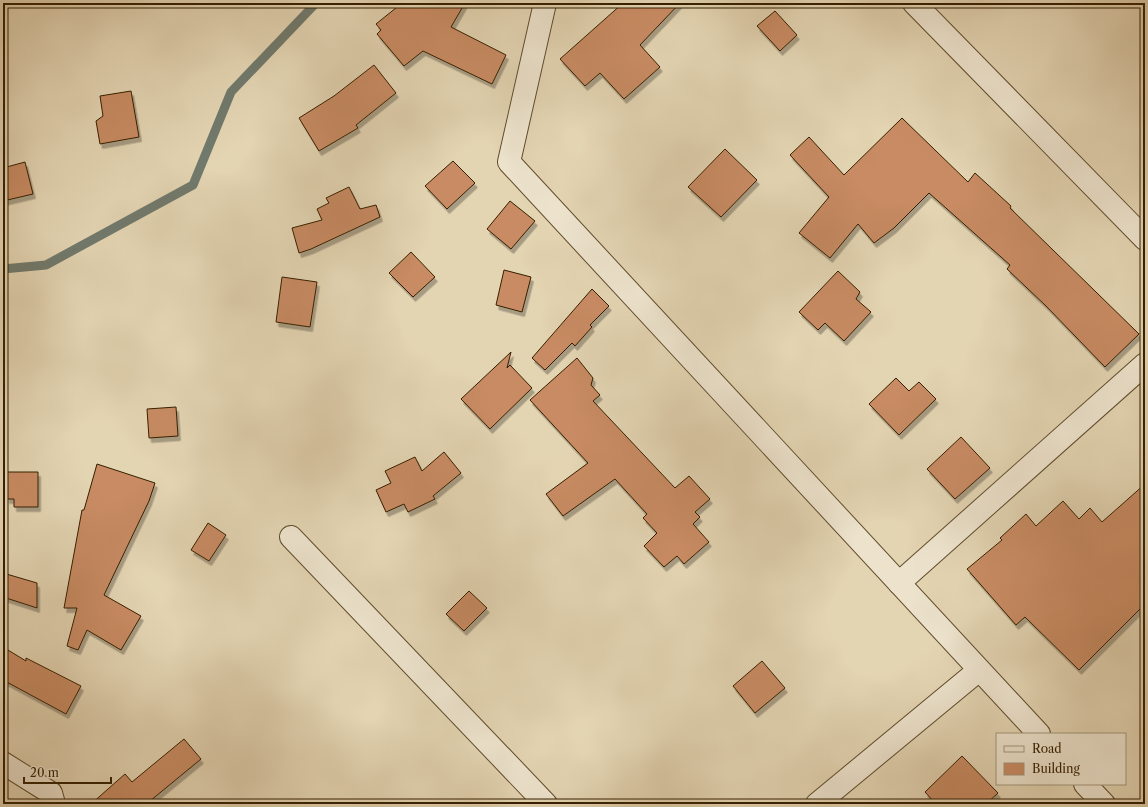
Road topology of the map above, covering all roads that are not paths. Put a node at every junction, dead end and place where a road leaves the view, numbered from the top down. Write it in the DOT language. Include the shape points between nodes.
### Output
graph roads {
  1 [pos="545,3"];
  2 [pos="914,3"];
  3 [pos="1145,240"];
  4 [pos="1145,364"];
  5 [pos="291,537"];
  6 [pos="899,583"];
  7 [pos="979,670"];
  8 [pos="1038,733"];
  9 [pos="3,763"];
  10 [pos="1086,785"];
  11 [pos="54,804"];
  12 [pos="546,804"];
  13 [pos="817,804"];
  14 [pos="1104,804"];
  1 -- 6 [label="street" via="509,162"];
  2 -- 3 [label="street"];
  4 -- 6 [label="street"];
  5 -- 12 [label="street"];
  6 -- 7 [label="street"];
  7 -- 8 [label="street"];
  7 -- 13 [label="street"];
  9 -- 11 [label="street" via="51,793"];
  10 -- 14 [label="street"];
}
